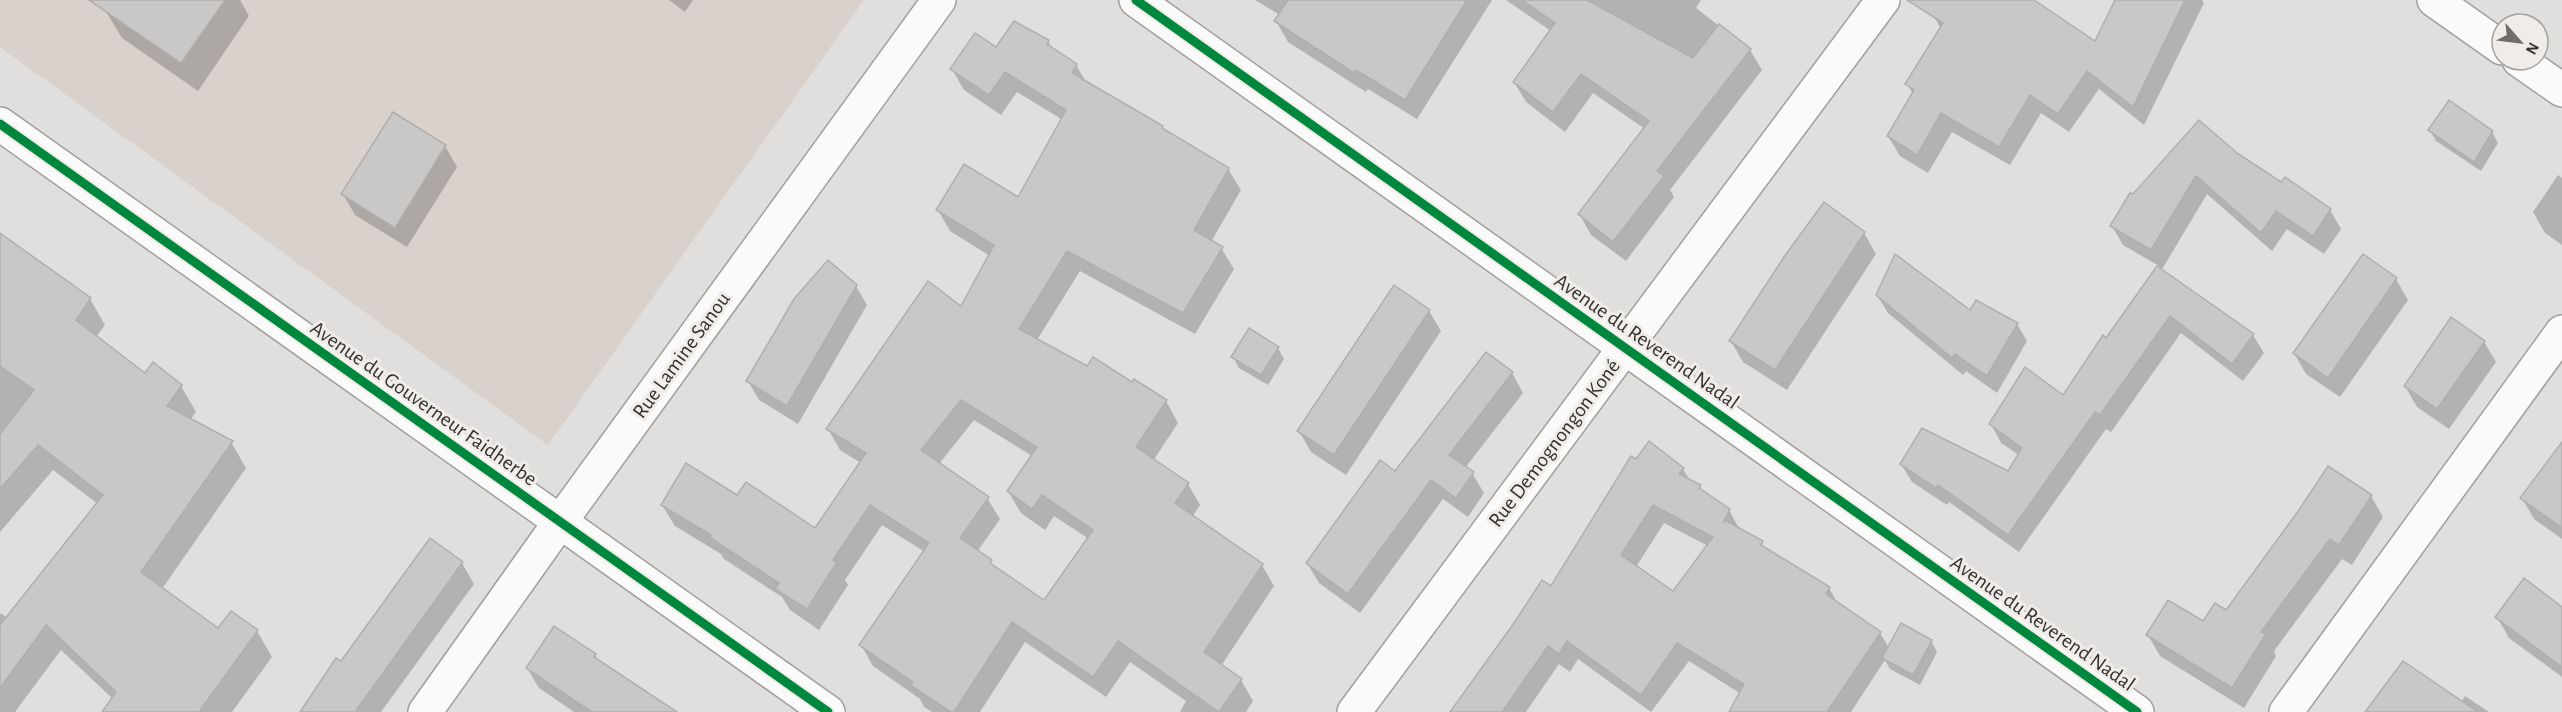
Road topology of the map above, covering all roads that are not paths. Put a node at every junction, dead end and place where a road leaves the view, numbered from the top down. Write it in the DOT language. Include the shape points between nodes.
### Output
graph roads {
  1 [pos="939,0"];
  2 [pos="1136,0"];
  3 [pos="1883,0"];
  4 [pos="2434,0"];
  5 [pos="2490,40"];
  6 [pos="2536,72"];
  7 [pos="2562,90"];
  8 [pos="0,124"];
  9 [pos="2562,332"];
  10 [pos="1625,348"];
  11 [pos="560,522"];
  12 [pos="425,712"];
  13 [pos="828,712"];
  14 [pos="1354,712"];
  15 [pos="2137,712"];
  16 [pos="2286,712"];
  1 -- 11 [label="street, Rue Lamine Sanou"];
  2 -- 10 [label="street, Avenue du Reverend Nadal"];
  3 -- 10 [label="street, Rue Demognongon Koné"];
  4 -- 5 [label="street"];
  6 -- 7 [label="street"];
  8 -- 11 [label="street, Avenue du Gouverneur Faidherbe"];
  9 -- 16 [label="street"];
  10 -- 14 [label="street, Rue Demognongon Koné"];
  10 -- 15 [label="street, Avenue du Reverend Nadal"];
  11 -- 12 [label="street, Rue Lamine Sanou"];
  11 -- 13 [label="street, Avenue du Gouverneur Faidherbe"];
}
